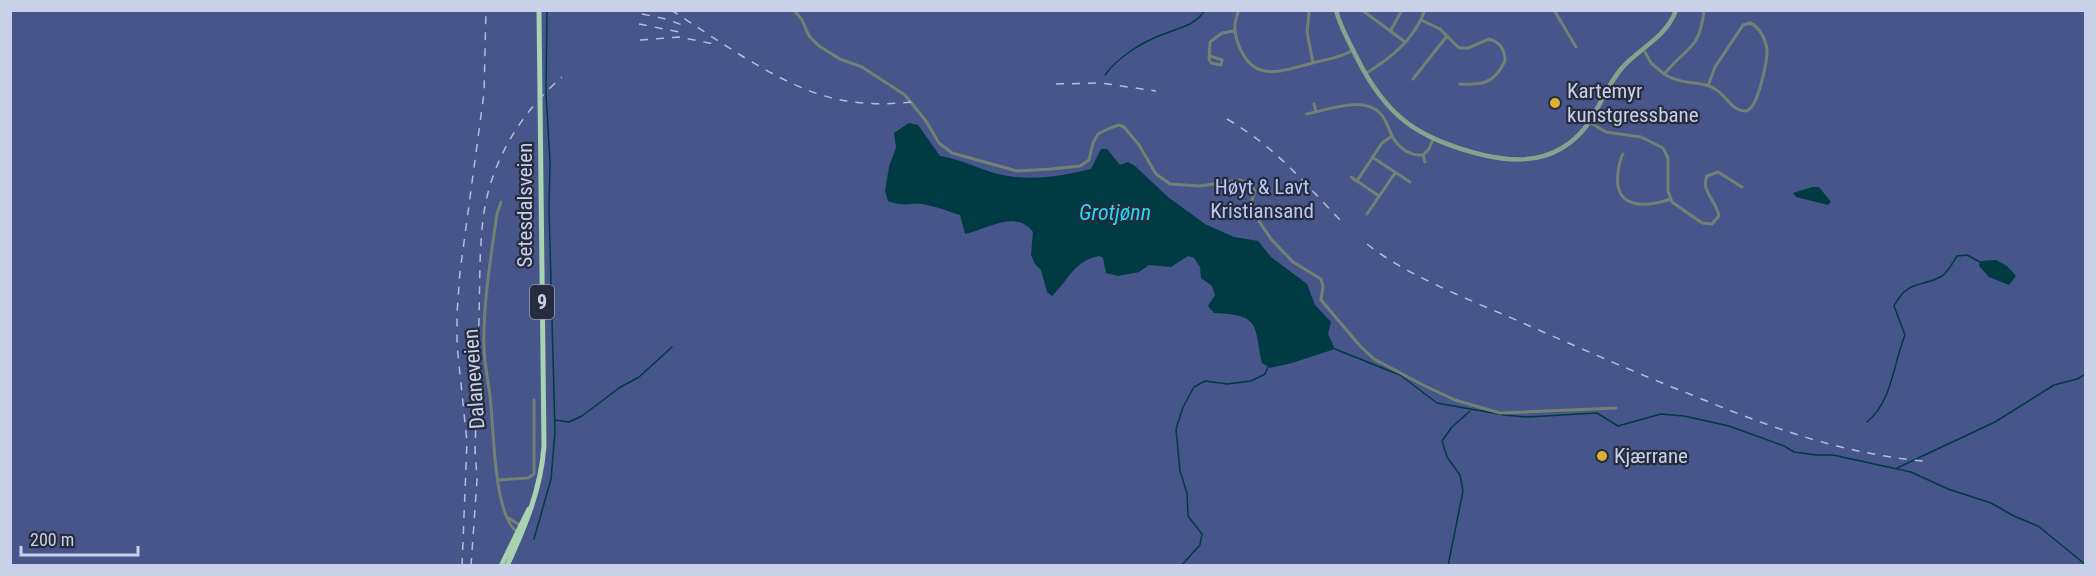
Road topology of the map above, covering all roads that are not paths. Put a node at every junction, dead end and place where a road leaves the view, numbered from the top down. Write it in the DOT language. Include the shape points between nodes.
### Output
graph roads {
  1 [pos="539,10"];
  2 [pos="794,10"];
  3 [pos="1239,10"];
  4 [pos="1336,10"];
  5 [pos="1362,10"];
  6 [pos="1402,10"];
  7 [pos="1425,10"];
  8 [pos="1554,10"];
  9 [pos="1676,10"];
  10 [pos="1704,10"];
  11 [pos="1309,13"];
  12 [pos="1421,20"];
  13 [pos="1391,30"];
  14 [pos="1234,31"];
  15 [pos="1447,36"];
  16 [pos="1405,42"];
  17 [pos="1576,47"];
  18 [pos="1353,50"];
  19 [pos="1645,52"];
  20 [pos="1210,56"];
  21 [pos="1313,63"];
  22 [pos="1365,74"];
  23 [pos="1664,74"];
  24 [pos="1413,79"];
  25 [pos="1460,84"];
  26 [pos="1708,86"];
  27 [pos="1314,104"];
  28 [pos="1316,112"];
  29 [pos="1307,114"];
  30 [pos="1591,123"];
  31 [pos="1392,136"];
  32 [pos="1433,139"];
  33 [pos="1623,154"];
  34 [pos="1423,155"];
  35 [pos="1372,157"];
  36 [pos="1425,162"];
  37 [pos="1395,172"];
  38 [pos="1351,177"];
  39 [pos="1357,181"];
  40 [pos="1410,182"];
  41 [pos="1742,187"];
  42 [pos="1379,197"];
  43 [pos="1671,199"];
  44 [pos="501,202"];
  45 [pos="1368,214"];
  46 [pos="534,400"];
  47 [pos="1616,408"];
  48 [pos="498,480"];
  49 [pos="507,517"];
  50 [pos="520,530"];
  51 [pos="501,566"];
  52 [pos="507,566"];
  1 -- 50 [label="highway, Setesdalsveien / 9" via="545,436 532,510"];
  2 -- 47 [label="street" via="819,46 862,67 907,97 939,143 952,153 1017,171 1080,166 1089,160 1098,135 1119,125 1139,145 1154,171 1170,184 1248,182 1255,191 1251,205 1257,221 1293,262 1321,279 1321,300 1342,326 1374,359 1431,390 1500,413"];
  3 -- 14 [label="street"];
  4 -- 18 [label="street"];
  5 -- 13 [label="street"];
  6 -- 13 [label="street"];
  7 -- 12 [label="street"];
  8 -- 17 [label="street"];
  9 -- 30 [label="street" via="1667,27 1616,75"];
  10 -- 23 [label="street" via="1696,42"];
  11 -- 21 [label="street" via="1307,32"];
  12 -- 15 [label="street"];
  12 -- 16 [label="street"];
  13 -- 16 [label="street"];
  14 -- 20 [label="street" via="1211,40"];
  14 -- 21 [label="street" via="1244,56 1261,71 1278,72"];
  15 -- 24 [label="street"];
  15 -- 25 [label="street" via="1462,48 1492,40 1505,54 1504,64 1489,80 1478,86"];
  16 -- 22 [label="street" via="1387,61"];
  18 -- 21 [label="street"];
  18 -- 22 [label="street"];
  19 -- 23 [label="street" via="1650,63"];
  22 -- 32 [label="street" via="1394,112"];
  23 -- 26 [label="street" via="1684,83"];
  26 -- 26 [label="street" via="1738,111 1751,108 1767,52 1757,27 1747,24 1741,28 1715,67"];
  27 -- 28 [label="street"];
  28 -- 29 [label="street"];
  28 -- 31 [label="street" via="1368,106 1383,117"];
  30 -- 32 [label="street" via="1561,149 1529,160 1498,158"];
  30 -- 43 [label="street" via="1606,132 1641,137 1663,148 1668,158"];
  31 -- 34 [label="street" via="1404,150"];
  31 -- 35 [label="street" via="1382,142"];
  32 -- 34 [label="street"];
  33 -- 43 [label="street" via="1617,185 1623,198 1638,204"];
  34 -- 36 [label="street"];
  35 -- 37 [label="street"];
  35 -- 39 [label="street"];
  37 -- 40 [label="street"];
  37 -- 42 [label="street"];
  38 -- 39 [label="street"];
  39 -- 42 [label="street"];
  41 -- 43 [label="street" via="1718,172 1707,176 1705,188 1719,213 1709,225 1679,209"];
  42 -- 45 [label="street"];
  44 -- 48 [label="street, Dalaneveien" via="491,261 484,346"];
  46 -- 48 [label="street" via="534,474"];
  48 -- 49 [label="street, Dalaneveien"];
  49 -- 50 [label="street"];
  49 -- 50 [label="street, Dalaneveien"];
  50 -- 51 [label="highway, Setesdalsveien / 9"];
  50 -- 52 [label="highway, Setesdalsveien / 9"];
}
